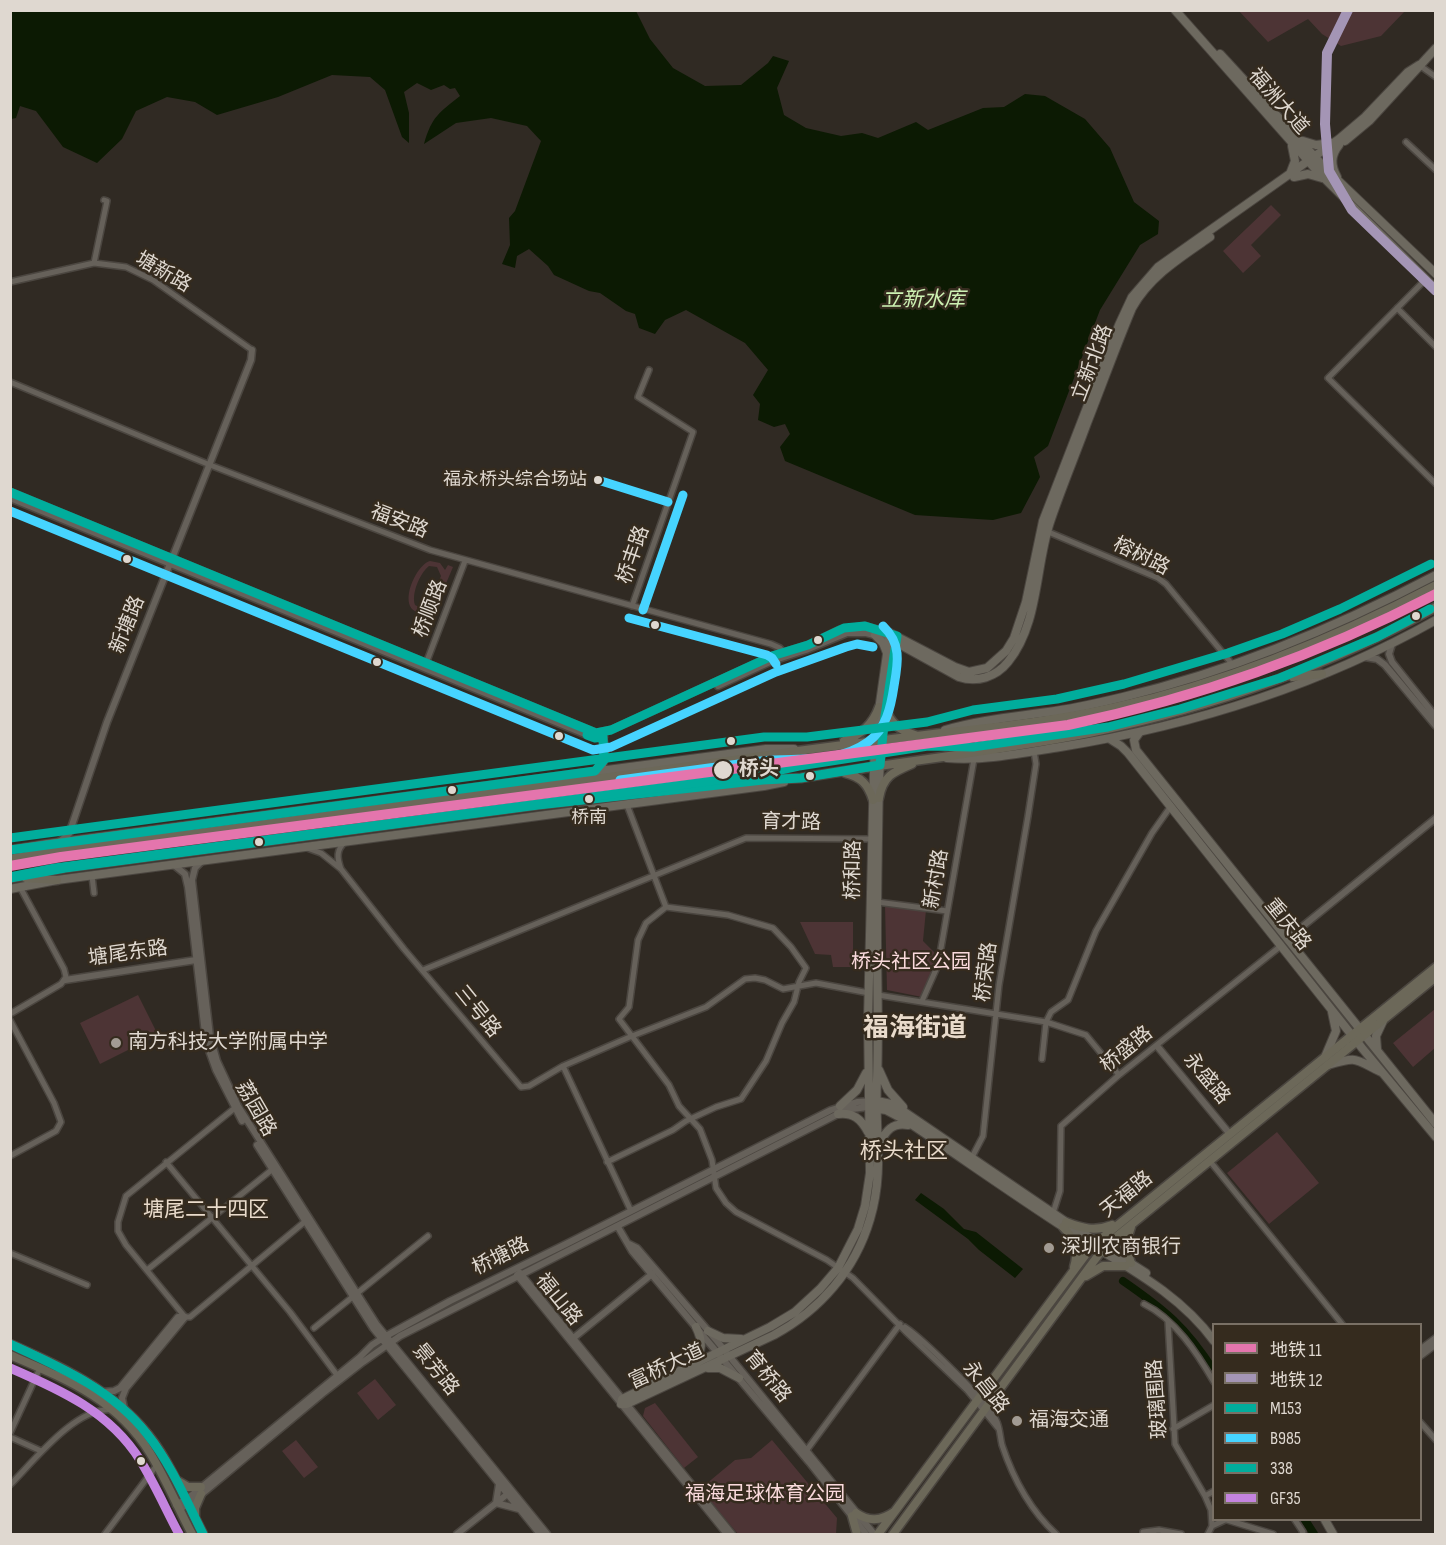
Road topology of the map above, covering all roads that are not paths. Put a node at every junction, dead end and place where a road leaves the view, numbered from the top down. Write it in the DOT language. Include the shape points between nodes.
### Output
graph roads {
  1 [pos="1175,10"];
  2 [pos="1181,10"];
  3 [pos="1436,48"];
  4 [pos="1419,65"];
  5 [pos="1436,77"];
  6 [pos="1292,139"];
  7 [pos="1406,142"];
  8 [pos="1337,144"];
  9 [pos="1313,161"];
  10 [pos="1436,171"];
  11 [pos="1291,177"];
  12 [pos="1326,180"];
  13 [pos="1339,181"];
  14 [pos="104,200"];
  15 [pos="94,263"];
  16 [pos="1435,272"];
  17 [pos="1426,279"];
  18 [pos="10,282"];
  19 [pos="1436,289"];
  20 [pos="1397,308"];
  21 [pos="1436,347"];
  22 [pos="252,350"];
  23 [pos="649,370"];
  24 [pos="10,382"];
  25 [pos="210,465"];
  26 [pos="1436,484"];
  27 [pos="10,492"];
  28 [pos="10,498"];
  29 [pos="1044,531"];
  30 [pos="171,561"];
  31 [pos="465,561"];
  32 [pos="1436,575"];
  33 [pos="1436,585"];
  34 [pos="632,606"];
  35 [pos="1436,607"];
  36 [pos="1436,620"];
  37 [pos="875,635"];
  38 [pos="893,638"];
  39 [pos="1394,642"];
  40 [pos="911,650"];
  41 [pos="785,655"];
  42 [pos="1361,657"];
  43 [pos="890,659"];
  44 [pos="1232,664"];
  45 [pos="425,665"];
  46 [pos="1322,674"];
  47 [pos="1281,678"];
  48 [pos="882,708"];
  49 [pos="1436,717"];
  50 [pos="1436,726"];
  51 [pos="1140,732"];
  52 [pos="929,734"];
  53 [pos="604,735"];
  54 [pos="918,736"];
  55 [pos="1110,739"];
  56 [pos="878,740"];
  57 [pos="828,746"];
  58 [pos="808,749"];
  59 [pos="1034,752"];
  60 [pos="926,759"];
  61 [pos="974,759"];
  62 [pos="877,766"];
  63 [pos="618,768"];
  64 [pos="595,771"];
  65 [pos="839,772"];
  66 [pos="1153,777"];
  67 [pos="801,778"];
  68 [pos="876,799"];
  69 [pos="627,805"];
  70 [pos="1171,806"];
  71 [pos="1436,818"];
  72 [pos="871,839"];
  73 [pos="346,841"];
  74 [pos="59,842"];
  75 [pos="302,847"];
  76 [pos="10,850"];
  77 [pos="10,859"];
  78 [pos="202,861"];
  79 [pos="174,865"];
  80 [pos="341,869"];
  81 [pos="92,876"];
  82 [pos="12,877"];
  83 [pos="653,877"];
  84 [pos="57,880"];
  85 [pos="20,887"];
  86 [pos="10,889"];
  87 [pos="94,893"];
  88 [pos="877,902"];
  89 [pos="666,907"];
  90 [pos="947,911"];
  91 [pos="1285,942"];
  92 [pos="196,960"];
  93 [pos="1436,967"];
  94 [pos="423,970"];
  95 [pos="1436,977"];
  96 [pos="65,978"];
  97 [pos="798,987"];
  98 [pos="874,994"];
  99 [pos="1326,1000"];
  100 [pos="922,1001"];
  101 [pos="1342,1006"];
  102 [pos="10,1014"];
  103 [pos="997,1014"];
  104 [pos="1357,1017"];
  105 [pos="1381,1017"];
  106 [pos="10,1020"];
  107 [pos="1046,1022"];
  108 [pos="1355,1031"];
  109 [pos="1365,1035"];
  110 [pos="632,1036"];
  111 [pos="1358,1041"];
  112 [pos="868,1044"];
  113 [pos="878,1044"];
  114 [pos="1156,1046"];
  115 [pos="1378,1053"];
  116 [pos="1042,1059"];
  117 [pos="1326,1061"];
  118 [pos="563,1066"];
  119 [pos="878,1067"];
  120 [pos="867,1068"];
  121 [pos="1384,1074"];
  122 [pos="1119,1075"];
  123 [pos="872,1104"];
  124 [pos="236,1107"];
  125 [pos="839,1110"];
  126 [pos="910,1115"];
  127 [pos="692,1118"];
  128 [pos="1436,1124"];
  129 [pos="914,1126"];
  130 [pos="868,1133"];
  131 [pos="1229,1133"];
  132 [pos="1436,1137"];
  133 [pos="878,1145"];
  134 [pos="10,1156"];
  135 [pos="1207,1157"];
  136 [pos="971,1159"];
  137 [pos="166,1162"];
  138 [pos="607,1162"];
  139 [pos="870,1162"];
  140 [pos="879,1163"];
  141 [pos="274,1168"];
  142 [pos="714,1169"];
  143 [pos="715,1177"];
  144 [pos="631,1211"];
  145 [pos="1053,1213"];
  146 [pos="212,1217"];
  147 [pos="307,1220"];
  148 [pos="1120,1221"];
  149 [pos="1133,1223"];
  150 [pos="1064,1224"];
  151 [pos="618,1227"];
  152 [pos="428,1236"];
  153 [pos="629,1244"];
  154 [pos="1098,1246"];
  155 [pos="10,1252"];
  156 [pos="1128,1265"];
  157 [pos="252,1266"];
  158 [pos="515,1268"];
  159 [pos="147,1270"];
  160 [pos="841,1270"];
  161 [pos="1072,1271"];
  162 [pos="651,1274"];
  163 [pos="519,1276"];
  164 [pos="1080,1279"];
  165 [pos="87,1285"];
  166 [pos="355,1295"];
  167 [pos="1144,1304"];
  168 [pos="185,1317"];
  169 [pos="1168,1322"];
  170 [pos="1341,1323"];
  171 [pos="900,1324"];
  172 [pos="696,1327"];
  173 [pos="314,1328"];
  174 [pos="708,1331"];
  175 [pos="772,1331"];
  176 [pos="1212,1331"];
  177 [pos="383,1337"];
  178 [pos="748,1338"];
  179 [pos="1436,1338"];
  180 [pos="1212,1339"];
  181 [pos="572,1340"];
  182 [pos="10,1344"];
  183 [pos="389,1344"];
  184 [pos="1436,1344"];
  185 [pos="1422,1348"];
  186 [pos="723,1354"];
  187 [pos="1422,1354"];
  188 [pos="10,1355"];
  189 [pos="40,1368"];
  190 [pos="687,1368"];
  191 [pos="703,1368"];
  192 [pos="339,1374"];
  193 [pos="739,1378"];
  194 [pos="1212,1379"];
  195 [pos="100,1394"];
  196 [pos="978,1400"];
  197 [pos="623,1402"];
  198 [pos="1212,1406"];
  199 [pos="124,1408"];
  200 [pos="985,1409"];
  201 [pos="113,1410"];
  202 [pos="90,1413"];
  203 [pos="1422,1424"];
  204 [pos="1173,1429"];
  205 [pos="10,1432"];
  206 [pos="10,1437"];
  207 [pos="1436,1440"];
  208 [pos="41,1451"];
  209 [pos="806,1451"];
  210 [pos="157,1465"];
  211 [pos="174,1478"];
  212 [pos="499,1483"];
  213 [pos="10,1485"];
  214 [pos="201,1490"];
  215 [pos="509,1492"];
  216 [pos="1212,1492"];
  217 [pos="1205,1496"];
  218 [pos="186,1502"];
  219 [pos="496,1503"];
  220 [pos="178,1507"];
  221 [pos="898,1508"];
  222 [pos="520,1509"];
  223 [pos="854,1514"];
  224 [pos="196,1521"];
  225 [pos="1224,1521"];
  226 [pos="1229,1521"];
  227 [pos="1212,1527"];
  228 [pos="105,1534"];
  229 [pos="192,1534"];
  230 [pos="203,1534"];
  231 [pos="457,1534"];
  232 [pos="540,1534"];
  233 [pos="547,1534"];
  234 [pos="727,1534"];
  235 [pos="732,1534"];
  236 [pos="857,1534"];
  237 [pos="866,1534"];
  238 [pos="876,1534"];
  239 [pos="893,1534"];
  240 [pos="1056,1534"];
  241 [pos="1143,1534"];
  242 [pos="1180,1534"];
  243 [pos="1208,1534"];
  244 [pos="1216,1534"];
  245 [pos="1273,1534"];
  1 -- 6 [label="main road, 福洲大道"];
  2 -- 6 [label="main road, 福洲大道"];
  3 -- 4 [label="main road, 立新北路"];
  4 -- 5 [label="street"];
  4 -- 8 [label="main road, 立新北路"];
  6 -- 8 [label="main road" via="1316,145"];
  6 -- 9 [label="main road, 福洲大道"];
  6 -- 11 [label="main road" via="1295,161"];
  7 -- 10 [label="street"];
  8 -- 9 [label="main road, 立新北路"];
  8 -- 13 [label="main road" via="1332,158"];
  9 -- 11 [label="main road, 立新北路"];
  9 -- 12 [label="main road, 福洲大道"];
  9 -- 13 [label="main road, 福洲大道"];
  11 -- 12 [label="main road" via="1308,174"];
  11 -- 29 [label="main road, 立新北路" via="1158,267 1138,289 1119,325"];
  12 -- 17 [label="main road, 福洲大道"];
  13 -- 16 [label="main road, 福洲大道"];
  14 -- 15 [label="street" via="107,201"];
  15 -- 18 [label="street, 塘新路"];
  15 -- 22 [label="street, 塘新路" via="118,265 147,276"];
  17 -- 19 [label="main road, 福洲大道"];
  17 -- 20 [label="street"];
  20 -- 21 [label="street"];
  20 -- 26 [label="street" via="1328,378"];
  22 -- 25 [label="street, 新塘路"];
  23 -- 34 [label="street, 桥丰路" via="638,398 693,432"];
  24 -- 25 [label="street, 福安路"];
  25 -- 30 [label="street, 新塘路"];
  25 -- 31 [label="street, 福安路"];
  27 -- 30 [label="street"];
  28 -- 30 [label="street"];
  29 -- 38 [label="main road, 立新北路" via="1019,623 1010,645 997,661 980,670 962,670"];
  29 -- 40 [label="main road, 立新北路" via="1026,625 1004,666 985,678 969,680"];
  29 -- 44 [label="street, 榕树路" via="1158,578"];
  30 -- 45 [label="street"];
  30 -- 74 [label="street, 新塘路" via="107,722 69,834"];
  31 -- 34 [label="street, 福安路"];
  31 -- 45 [label="street, 桥顺路"];
  32 -- 44 [label="main road" via="1321,630"];
  33 -- 52 [label="main road" via="1300,649 1190,687 1073,716"];
  34 -- 41 [label="street, 福安路" via="771,644"];
  35 -- 47 [label="main road" via="1391,631"];
  36 -- 39 [label="main road"];
  37 -- 38 [label="street"];
  37 -- 41 [label="street" via="847,633"];
  37 -- 43 [label="main road"];
  38 -- 40 [label="main road, 立新北路"];
  38 -- 41 [label="street" via="865,626 849,627"];
  38 -- 43 [label="main road, 桥和路"];
  39 -- 42 [label="main road"];
  39 -- 49 [label="street" via="1389,649 1390,658"];
  40 -- 43 [label="main road"];
  41 -- 53 [label="street"];
  42 -- 46 [label="main road"];
  42 -- 50 [label="street" via="1371,657 1385,665"];
  43 -- 48 [label="main road, 桥和路"];
  44 -- 52 [label="main road" via="1098,703 975,722"];
  45 -- 53 [label="street" via="592,737"];
  46 -- 47 [label="main road"];
  46 -- 51 [label="main road" via="1243,703"];
  47 -- 60 [label="main road" via="1200,705 1100,730"];
  48 -- 54 [label="main road" via="897,727"];
  48 -- 56 [label="main road, 桥和路"];
  48 -- 57 [label="main road" via="860,733"];
  51 -- 55 [label="main road"];
  51 -- 66 [label="main road, 重庆路" via="1134,748"];
  52 -- 54 [label="main road"];
  53 -- 63 [label="main road" via="610,759"];
  53 -- 64 [label="main road" via="605,759"];
  54 -- 56 [label="main road"];
  55 -- 59 [label="main road"];
  55 -- 66 [label="main road, 重庆路"];
  56 -- 57 [label="main road"];
  56 -- 62 [label="main road, 桥和路"];
  57 -- 58 [label="main road"];
  58 -- 63 [label="main road" via="766,749"];
  58 -- 77 [label="main road"];
  59 -- 61 [label="main road"];
  59 -- 103 [label="street, 桥荣路" via="1036,764"];
  60 -- 61 [label="main road"];
  60 -- 62 [label="main road"];
  60 -- 68 [label="main road" via="894,772"];
  61 -- 90 [label="street, 新村路"];
  62 -- 65 [label="main road"];
  62 -- 68 [label="main road, 桥和路"];
  63 -- 64 [label="main road"];
  64 -- 74 [label="main road"];
  65 -- 67 [label="main road"];
  65 -- 68 [label="main road" via="862,779"];
  66 -- 70 [label="main road, 重庆路"];
  66 -- 91 [label="main road, 重庆路"];
  67 -- 69 [label="main road"];
  67 -- 82 [label="main road" via="538,805"];
  68 -- 72 [label="main road, 桥和路"];
  68 -- 88 [label="main road, 桥和路"];
  69 -- 73 [label="main road"];
  69 -- 83 [label="street"];
  70 -- 91 [label="main road, 重庆路"];
  70 -- 107 [label="street" via="1095,931 1068,1000 1051,1012"];
  71 -- 91 [label="street"];
  72 -- 83 [label="street, 育才路" via="746,838"];
  72 -- 98 [label="main road, 桥和路"];
  73 -- 75 [label="main road"];
  73 -- 80 [label="street" via="338,854"];
  74 -- 76 [label="main road"];
  75 -- 78 [label="main road"];
  75 -- 80 [label="street, 三号路" via="321,853"];
  78 -- 79 [label="main road"];
  78 -- 124 [label="street, 荔园路" via="192,880 207,1018 213,1050"];
  79 -- 81 [label="main road"];
  79 -- 92 [label="street, 荔园路" via="187,880"];
  80 -- 94 [label="street, 三号路"];
  81 -- 84 [label="main road"];
  81 -- 87 [label="street"];
  82 -- 84 [label="main road"];
  83 -- 89 [label="street"];
  83 -- 94 [label="street"];
  84 -- 85 [label="main road"];
  85 -- 86 [label="main road"];
  85 -- 96 [label="street" via="64,969"];
  88 -- 90 [label="street"];
  88 -- 98 [label="main road, 桥和路"];
  89 -- 97 [label="street" via="728,915 773,928 806,968"];
  89 -- 110 [label="street, 永昌路" via="646,923 638,940 629,1007 619,1019"];
  90 -- 100 [label="street, 新村路" via="938,965"];
  91 -- 99 [label="main road, 重庆路"];
  91 -- 101 [label="main road, 重庆路"];
  91 -- 114 [label="street, 桥盛路"];
  92 -- 96 [label="street, 塘尾东路"];
  92 -- 124 [label="street, 荔园路" via="206,1042"];
  93 -- 105 [label="main road, 天福路"];
  94 -- 118 [label="street, 三号路" via="521,1087"];
  95 -- 105 [label="main road, 天福路"];
  96 -- 102 [label="street, 塘尾东路"];
  97 -- 98 [label="street" via="816,983"];
  97 -- 110 [label="street" via="783,989 765,980 745,979 706,1007"];
  97 -- 127 [label="street" via="766,1061 741,1099"];
  98 -- 100 [label="street"];
  98 -- 112 [label="main road, 桥和路"];
  98 -- 113 [label="main road, 桥和路"];
  99 -- 108 [label="main road, 重庆路"];
  99 -- 117 [label="main road" via="1336,1031"];
  100 -- 103 [label="street"];
  101 -- 104 [label="main road"];
  101 -- 108 [label="main road, 重庆路"];
  103 -- 107 [label="street"];
  103 -- 136 [label="street, 桥荣路" via="983,1136"];
  104 -- 105 [label="main road"];
  105 -- 108 [label="main road, 天福路"];
  105 -- 109 [label="main road, 天福路"];
  105 -- 115 [label="main road" via="1376,1036"];
  106 -- 134 [label="street" via="61,1122 56,1131"];
  107 -- 116 [label="street"];
  107 -- 122 [label="street" via="1086,1035"];
  108 -- 109 [label="main road, 重庆路"];
  108 -- 111 [label="main road, 重庆路"];
  108 -- 117 [label="main road, 天福路"];
  109 -- 111 [label="main road, 天福路"];
  109 -- 115 [label="main road, 重庆路"];
  110 -- 118 [label="street"];
  110 -- 127 [label="street, 永昌路" via="669,1085 679,1106"];
  111 -- 117 [label="main road, 天福路"];
  111 -- 121 [label="main road, 重庆路"];
  112 -- 113 [label="main road"];
  112 -- 120 [label="main road, 桥和路"];
  113 -- 119 [label="main road, 桥和路"];
  114 -- 122 [label="street, 桥盛路"];
  114 -- 131 [label="street, 永盛路"];
  115 -- 128 [label="main road, 重庆路"];
  117 -- 121 [label="main road" via="1350,1058"];
  117 -- 131 [label="main road, 天福路"];
  117 -- 135 [label="main road, 天福路"];
  118 -- 138 [label="street"];
  119 -- 123 [label="main road, 桥和路"];
  119 -- 126 [label="main road" via="888,1090"];
  120 -- 123 [label="main road, 桥和路"];
  120 -- 125 [label="main road" via="856,1090"];
  121 -- 132 [label="main road, 重庆路"];
  122 -- 145 [label="street, 桥盛路" via="1061,1126 1060,1191"];
  123 -- 125 [label="street, 桥塘路"];
  123 -- 126 [label="main road" via="891,1104"];
  123 -- 129 [label="main road"];
  123 -- 130 [label="main road, 富桥大道"];
  123 -- 133 [label="main road, 富桥大道"];
  124 -- 137 [label="street"];
  124 -- 141 [label="street, 荔园路"];
  125 -- 130 [label="main road" via="856,1116"];
  125 -- 142 [label="street, 桥塘路"];
  125 -- 143 [label="street, 桥塘路"];
  126 -- 136 [label="main road"];
  127 -- 138 [label="street"];
  127 -- 142 [label="street, 永昌路"];
  129 -- 133 [label="main road" via="893,1126"];
  129 -- 150 [label="main road"];
  130 -- 139 [label="main road, 富桥大道"];
  131 -- 135 [label="main road, 天福路"];
  133 -- 140 [label="main road, 富桥大道"];
  135 -- 148 [label="main road, 天福路"];
  135 -- 149 [label="main road, 天福路"];
  135 -- 170 [label="street"];
  136 -- 145 [label="main road"];
  137 -- 146 [label="street"];
  137 -- 159 [label="street" via="126,1196 118,1222 121,1236"];
  138 -- 144 [label="street"];
  139 -- 140 [label="main road"];
  139 -- 160 [label="main road, 富桥大道" via="862,1218"];
  140 -- 160 [label="main road, 富桥大道" via="869,1222 860,1244"];
  141 -- 146 [label="street"];
  141 -- 147 [label="street, 荔园路"];
  142 -- 143 [label="street, 永昌路"];
  142 -- 144 [label="street, 桥塘路"];
  143 -- 151 [label="street, 桥塘路"];
  143 -- 160 [label="street, 永昌路" via="721,1198 731,1208"];
  144 -- 158 [label="street, 桥塘路"];
  145 -- 150 [label="main road"];
  146 -- 157 [label="street"];
  146 -- 159 [label="street"];
  147 -- 157 [label="street"];
  147 -- 166 [label="street, 景芳路"];
  148 -- 150 [label="main road" via="1095,1229"];
  148 -- 154 [label="main road, 天福路"];
  149 -- 154 [label="main road, 天福路"];
  149 -- 156 [label="main road" via="1125,1245"];
  150 -- 154 [label="main road"];
  150 -- 161 [label="main road" via="1076,1246"];
  151 -- 153 [label="street, 育桥路"];
  151 -- 163 [label="street, 桥塘路"];
  152 -- 166 [label="street"];
  153 -- 162 [label="street, 育桥路"];
  153 -- 174 [label="street, 育桥路" via="637,1248"];
  154 -- 156 [label="main road"];
  154 -- 161 [label="main road, 天福路"];
  154 -- 164 [label="main road, 天福路"];
  155 -- 165 [label="street"];
  156 -- 164 [label="main road" via="1103,1266"];
  156 -- 176 [label="main road" via="1178,1296"];
  156 -- 180 [label="main road" via="1175,1299"];
  157 -- 168 [label="street"];
  157 -- 192 [label="street"];
  158 -- 163 [label="street, 福山路"];
  158 -- 177 [label="street, 桥塘路"];
  159 -- 168 [label="street"];
  160 -- 171 [label="street, 永昌路"];
  160 -- 175 [label="main road, 富桥大道" via="827,1295 809,1312"];
  161 -- 196 [label="main road, 天福路"];
  162 -- 172 [label="street, 育桥路"];
  162 -- 181 [label="street"];
  163 -- 181 [label="street, 福山路"];
  163 -- 183 [label="street, 桥塘路"];
  164 -- 200 [label="main road, 天福路"];
  166 -- 173 [label="street"];
  166 -- 177 [label="street, 景芳路"];
  167 -- 169 [label="street"];
  168 -- 195 [label="street" via="178,1317 120,1388"];
  168 -- 199 [label="street" via="126,1388"];
  169 -- 194 [label="street" via="1192,1347"];
  169 -- 204 [label="street, 玻璃围路"];
  171 -- 196 [label="street, 永昌路" via="970,1387"];
  171 -- 209 [label="street"];
  172 -- 186 [label="street, 育桥路"];
  172 -- 190 [label="main road" via="702,1341 701,1352"];
  174 -- 178 [label="main road" via="729,1340"];
  174 -- 186 [label="street, 育桥路"];
  175 -- 178 [label="main road, 富桥大道"];
  175 -- 186 [label="main road, 富桥大道"];
  177 -- 183 [label="street, 景芳路"];
  177 -- 192 [label="street, 桥塘路"];
  178 -- 186 [label="main road, 富桥大道"];
  179 -- 185 [label="street"];
  181 -- 197 [label="street, 福山路"];
  182 -- 195 [label="main road" via="76,1375"];
  183 -- 212 [label="street, 景芳路"];
  183 -- 214 [label="street, 桥塘路"];
  183 -- 215 [label="street, 景芳路"];
  184 -- 187 [label="street"];
  186 -- 190 [label="main road, 富桥大道"];
  186 -- 191 [label="main road, 富桥大道"];
  186 -- 193 [label="street, 育桥路"];
  186 -- 209 [label="street, 育桥路"];
  188 -- 189 [label="main road"];
  189 -- 195 [label="main road"];
  189 -- 205 [label="street"];
  190 -- 197 [label="main road, 富桥大道"];
  191 -- 193 [label="main road" via="720,1368"];
  191 -- 197 [label="main road, 富桥大道"];
  192 -- 214 [label="street, 桥塘路"];
  193 -- 223 [label="street, 育桥路"];
  195 -- 199 [label="main road"];
  195 -- 201 [label="main road"];
  195 -- 202 [label="street"];
  196 -- 200 [label="street, 永昌路"];
  196 -- 221 [label="main road, 天福路"];
  197 -- 234 [label="street, 福山路"];
  197 -- 235 [label="street, 福山路"];
  198 -- 204 [label="street"];
  199 -- 211 [label="main road" via="155,1444"];
  200 -- 239 [label="main road, 天福路"];
  200 -- 240 [label="street, 永昌路" via="998,1428 1025,1496"];
  201 -- 202 [label="street"];
  201 -- 210 [label="main road" via="142,1441"];
  202 -- 208 [label="street" via="58,1434"];
  203 -- 207 [label="street"];
  204 -- 217 [label="street, 玻璃围路" via="1175,1444"];
  206 -- 208 [label="street"];
  208 -- 213 [label="street"];
  209 -- 223 [label="street, 育桥路"];
  210 -- 220 [label="main road"];
  210 -- 228 [label="street"];
  211 -- 214 [label="main road"];
  211 -- 218 [label="main road"];
  212 -- 215 [label="street, 景芳路"];
  212 -- 219 [label="street"];
  214 -- 218 [label="street, 桥塘路"];
  214 -- 224 [label="main road" via="195,1508"];
  215 -- 219 [label="street"];
  215 -- 222 [label="street, 景芳路"];
  215 -- 233 [label="street, 景芳路"];
  216 -- 217 [label="street"];
  217 -- 227 [label="street, 玻璃围路"];
  218 -- 220 [label="street, 桥塘路"];
  218 -- 224 [label="main road"];
  219 -- 222 [label="street"];
  219 -- 231 [label="street"];
  220 -- 229 [label="main road"];
  221 -- 223 [label="main road" via="874,1520"];
  221 -- 238 [label="main road, 天福路"];
  222 -- 232 [label="street, 景芳路"];
  223 -- 236 [label="main road"];
  223 -- 237 [label="street, 育桥路"];
  223 -- 238 [label="street, 育桥路"];
  224 -- 230 [label="main road"];
  225 -- 227 [label="street"];
  226 -- 245 [label="street"];
  227 -- 243 [label="street"];
  227 -- 244 [label="street"];
  241 -- 242 [label="street" via="1159,1530"];
}
